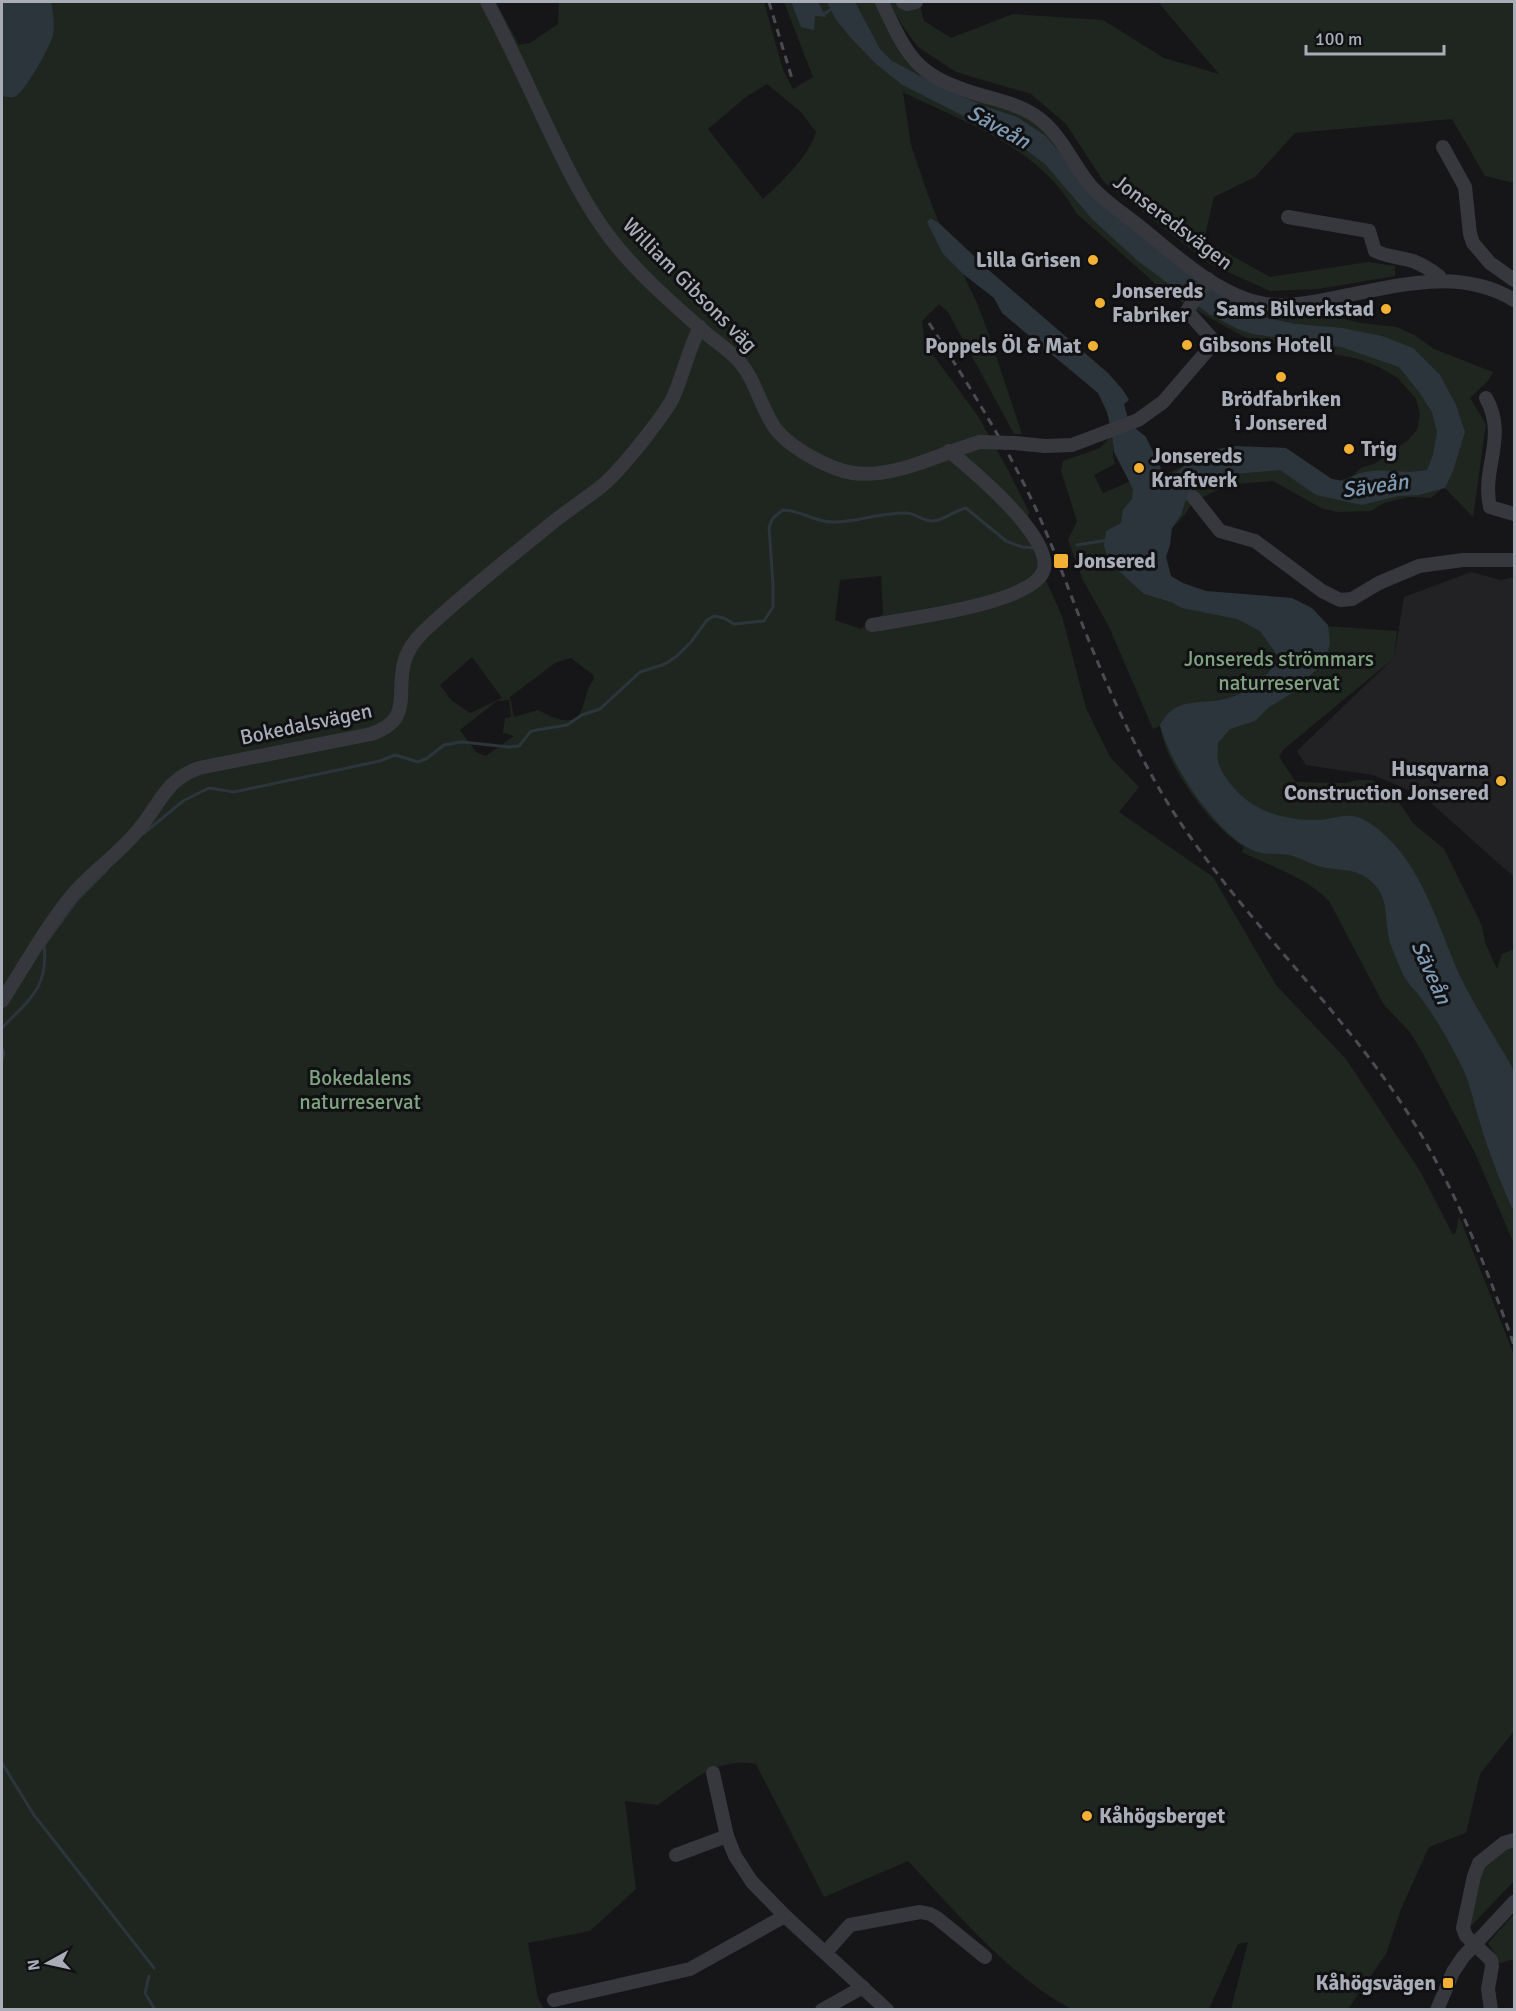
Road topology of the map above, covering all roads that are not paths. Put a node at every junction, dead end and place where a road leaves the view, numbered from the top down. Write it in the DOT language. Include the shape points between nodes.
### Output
graph roads {
  1 [pos="487,2"];
  2 [pos="882,2"];
  3 [pos="903,2"];
  4 [pos="916,2"];
  5 [pos="1443,147"];
  6 [pos="1288,217"];
  7 [pos="1207,280"];
  8 [pos="1439,280"];
  9 [pos="1515,280"];
  10 [pos="1515,300"];
  11 [pos="700,327"];
  12 [pos="1486,398"];
  13 [pos="949,451"];
  14 [pos="1194,498"];
  15 [pos="1515,514"];
  16 [pos="1515,560"];
  17 [pos="872,625"];
  18 [pos="2,1001"];
  19 [pos="712,1773"];
  20 [pos="727,1836"];
  21 [pos="1515,1840"];
  22 [pos="676,1855"];
  23 [pos="1515,1902"];
  24 [pos="785,1916"];
  25 [pos="1474,1944"];
  26 [pos="826,1952"];
  27 [pos="985,1957"];
  28 [pos="862,1988"];
  29 [pos="554,2000"];
  30 [pos="822,2010"];
  31 [pos="886,2010"];
  32 [pos="1437,2010"];
  33 [pos="1491,2010"];
  1 -- 11 [label="street, William Gibsons väg" via="596,218 642,273"];
  2 -- 7 [label="street, Jonseredsvägen" via="908,53 925,71 956,88 1012,104 1035,116 1053,132 1091,186"];
  3 -- 4 [label="street"];
  5 -- 9 [label="street" via="1465,187 1473,243 1490,263"];
  6 -- 8 [label="street" via="1369,231 1376,251 1426,266"];
  7 -- 8 [label="street, Jonseredsvägen" via="1256,302 1281,305"];
  7 -- 13 [label="street, William Gibsons väg, bridge" via="1187,311 1214,341 1163,402 1138,420 1072,445 980,442"];
  8 -- 10 [label="street, Jonseredsvägen" via="1480,286"];
  11 -- 13 [label="street, William Gibsons väg" via="749,374 778,433 816,459 852,473 884,472"];
  11 -- 18 [label="street, Bokedalsvägen" via="671,400 620,467 604,484 453,603 407,651 401,707 393,722 371,734 185,773 168,787 139,831 75,892 48,926"];
  12 -- 15 [label="street" via="1496,427 1486,492 1490,507"];
  13 -- 17 [label="street" via="996,491 1026,525 1043,552 1043,574 1030,585 989,604"];
  14 -- 16 [label="street" via="1220,531 1255,541 1340,600 1352,599 1419,566 1463,560"];
  19 -- 20 [label="street"];
  20 -- 22 [label="street"];
  20 -- 24 [label="street" via="752,1882"];
  21 -- 25 [label="street" via="1504,1843 1479,1863 1463,1928"];
  23 -- 25 [label="street"];
  24 -- 26 [label="street"];
  24 -- 29 [label="street" via="690,1969"];
  25 -- 32 [label="street" via="1453,1971"];
  25 -- 33 [label="street" via="1487,1955 1492,1966 1488,1989"];
  26 -- 27 [label="street" via="850,1925 920,1912 937,1918"];
  26 -- 28 [label="street"];
  28 -- 30 [label="street"];
  28 -- 31 [label="street"];
}
